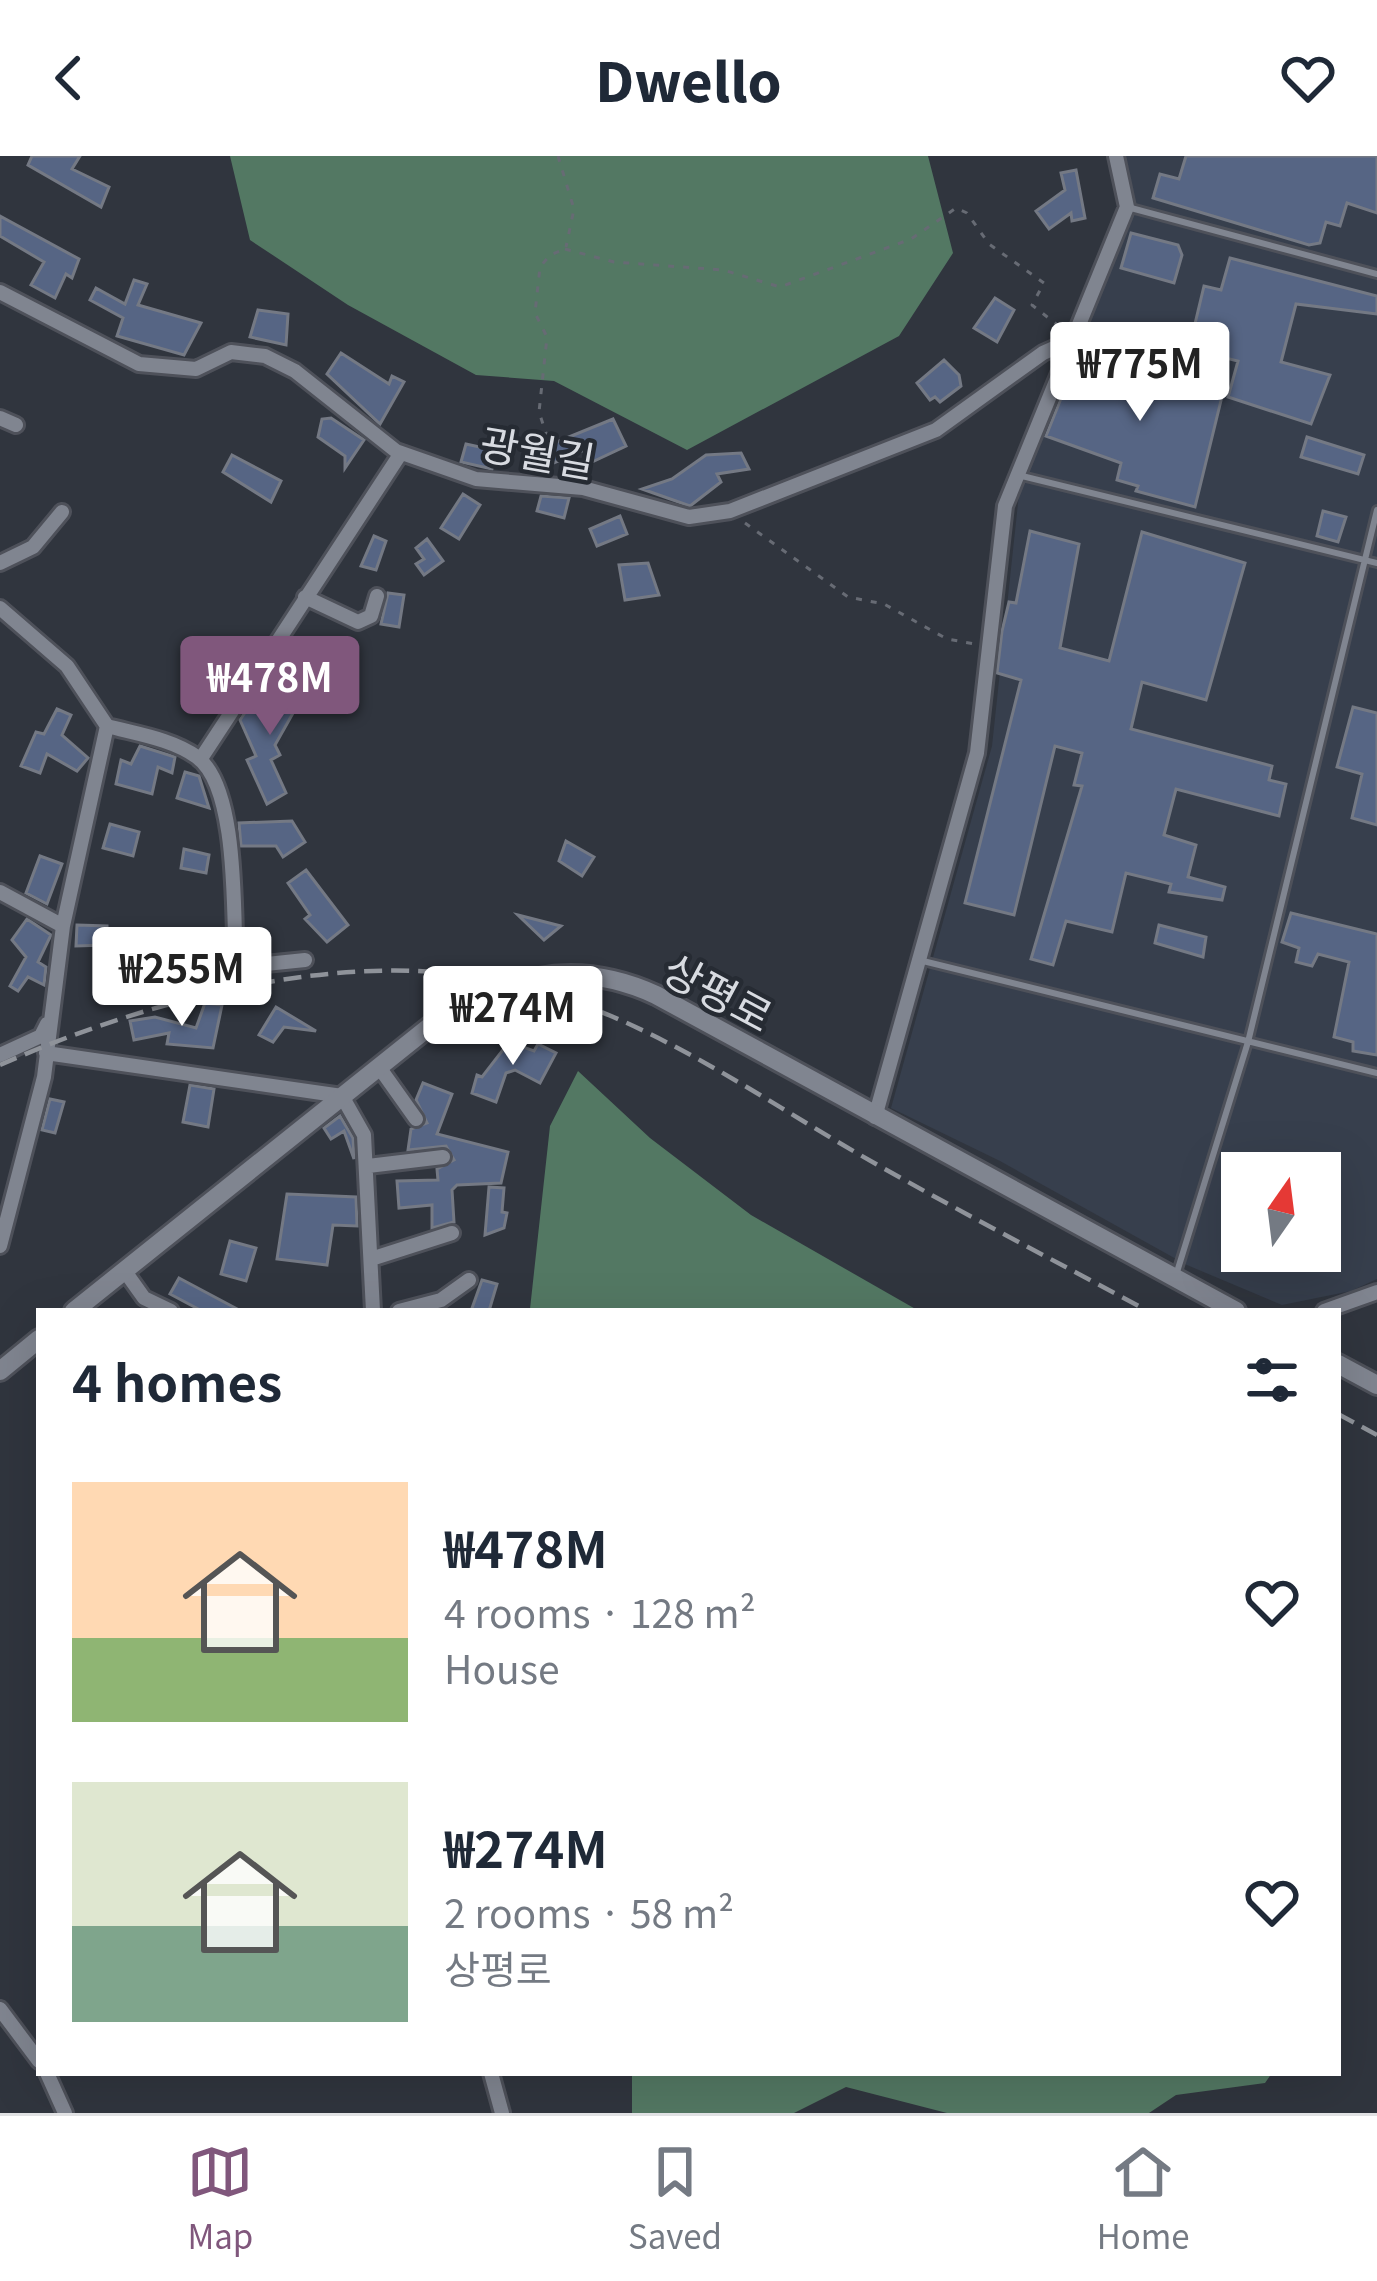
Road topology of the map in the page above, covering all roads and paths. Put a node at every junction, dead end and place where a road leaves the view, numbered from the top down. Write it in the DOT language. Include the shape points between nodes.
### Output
graph roads {
  1 [pos="558,156"];
  2 [pos="1116,156"];
  3 [pos="1127,207"];
  4 [pos="565,249"];
  5 [pos="1377,274"];
  6 [pos="1,295"];
  7 [pos="1074,339"];
  8 [pos="0,418"];
  9 [pos="16,425"];
  10 [pos="401,453"];
  11 [pos="1018,475"];
  12 [pos="519,484"];
  13 [pos="1377,510"];
  14 [pos="730,511"];
  15 [pos="62,512"];
  16 [pos="1362,559"];
  17 [pos="0,563"];
  18 [pos="1377,563"];
  19 [pos="377,596"];
  20 [pos="305,597"];
  21 [pos="0,608"];
  22 [pos="992,646"];
  23 [pos="107,726"];
  24 [pos="200,760"];
  25 [pos="0,892"];
  26 [pos="63,926"];
  27 [pos="305,960"];
  28 [pos="923,961"];
  29 [pos="52,1014"];
  30 [pos="1248,1042"];
  31 [pos="0,1054"];
  32 [pos="46,1054"];
  33 [pos="380,1067"];
  34 [pos="1377,1073"];
  35 [pos="342,1096"];
  36 [pos="875,1117"];
  37 [pos="416,1119"];
  38 [pos="443,1157"];
  39 [pos="368,1166"];
  40 [pos="452,1233"];
  41 [pos="0,1246"];
  42 [pos="371,1259"];
  43 [pos="124,1270"];
  44 [pos="469,1280"];
  45 [pos="1174,1281"];
  46 [pos="1377,1292"];
  47 [pos="150,1306"];
  48 [pos="78,1308"];
  49 [pos="373,1308"];
  50 [pos="410,1308"];
  51 [pos="1230,1308"];
  52 [pos="1332,1308"];
  53 [pos="36,1342"];
  54 [pos="1341,1366"];
  55 [pos="0,1371"];
  56 [pos="1377,1385"];
  57 [pos="0,2009"];
  58 [pos="36,2034"];
  59 [pos="25,2041"];
  60 [pos="36,2057"];
  61 [pos="48,2076"];
  62 [pos="492,2076"];
  63 [pos="65,2113"];
  64 [pos="502,2113"];
  1 -- 4 [label="path" via="574,209"];
  2 -- 3 [label="street"];
  3 -- 5 [label="lane"];
  3 -- 7 [label="street"];
  4 -- 7 [label="path" via="614,262 723,270 780,286 911,239 956,208 1044,283 1032,305"];
  4 -- 12 [label="path" via="550,255 536,284 547,337 539,412 547,436 526,448"];
  6 -- 10 [label="street, 광월길" via="139,364 196,369 231,352 265,356"];
  7 -- 11 [label="street"];
  7 -- 14 [label="street, 광월길" via="936,430"];
  8 -- 9 [label="street"];
  10 -- 12 [label="street, 광월길" via="476,479"];
  10 -- 20 [label="street"];
  11 -- 16 [label="lane"];
  11 -- 22 [label="street" via="1005,506"];
  12 -- 14 [label="street, 광월길" via="583,488 689,517"];
  13 -- 16 [label="lane"];
  14 -- 22 [label="path" via="848,597 884,604 947,639"];
  15 -- 17 [label="street" via="33,547"];
  16 -- 18 [label="lane"];
  16 -- 30 [label="lane"];
  19 -- 20 [label="street" via="371,616 358,622"];
  20 -- 24 [label="street"];
  21 -- 23 [label="street" via="67,665"];
  22 -- 28 [label="street" via="976,753"];
  23 -- 24 [label="street"];
  23 -- 26 [label="street"];
  24 -- 27 [label="street" via="224,807 236,967"];
  25 -- 26 [label="street"];
  26 -- 29 [label="street"];
  28 -- 30 [label="lane"];
  28 -- 36 [label="street"];
  29 -- 31 [label="street" via="40,1036"];
  29 -- 32 [label="street"];
  30 -- 34 [label="lane"];
  30 -- 45 [label="lane"];
  32 -- 35 [label="street"];
  32 -- 41 [label="street"];
  33 -- 35 [label="main road, 상평로"];
  33 -- 36 [label="main road, 상평로" via="482,992 581,973 656,995"];
  33 -- 37 [label="street"];
  35 -- 39 [label="street" via="364,1135"];
  35 -- 43 [label="main road, 상평로"];
  36 -- 45 [label="main road, 상평로"];
  38 -- 39 [label="street"];
  39 -- 42 [label="street"];
  40 -- 42 [label="street"];
  42 -- 49 [label="street"];
  43 -- 47 [label="street"];
  43 -- 48 [label="main road, 상평로"];
  44 -- 50 [label="street"];
  45 -- 51 [label="main road, 상평로"];
  46 -- 52 [label="street"];
  53 -- 55 [label="main road"];
  54 -- 56 [label="main road"];
  57 -- 59 [label="street"];
  58 -- 59 [label="lane"];
  59 -- 60 [label="street"];
  61 -- 63 [label="street"];
  62 -- 64 [label="street"];
}
